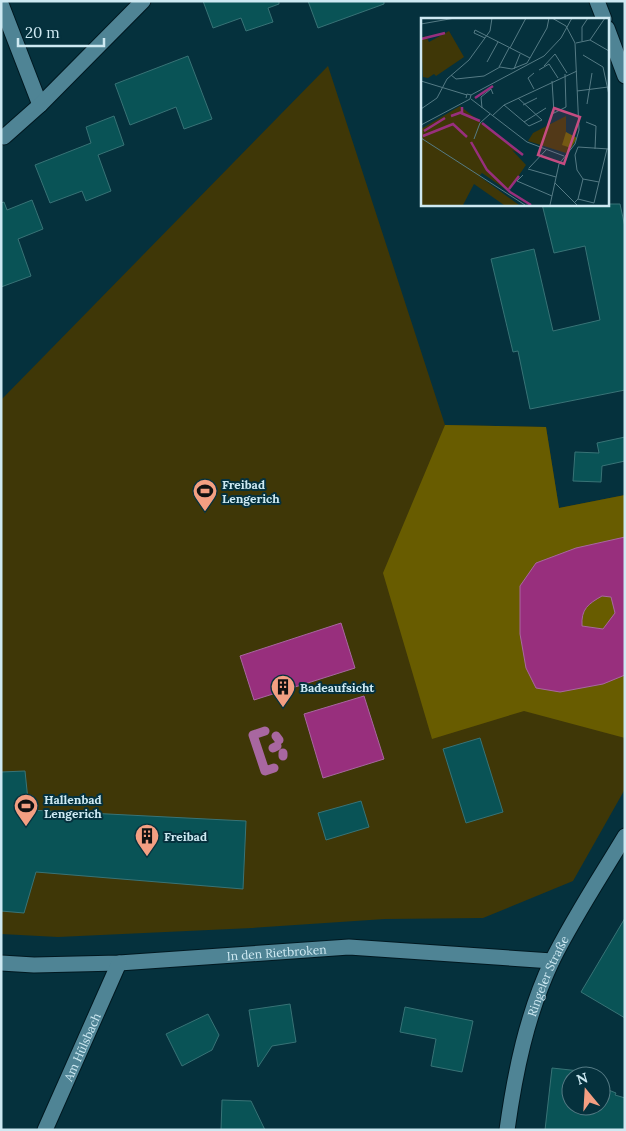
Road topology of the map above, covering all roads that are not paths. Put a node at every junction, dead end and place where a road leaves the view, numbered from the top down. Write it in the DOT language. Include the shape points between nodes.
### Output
graph roads {
  1 [pos="143,1"];
  2 [pos="597,1"];
  3 [pos="1,4"];
  4 [pos="604,18"];
  5 [pos="608,31"];
  6 [pos="625,76"];
  7 [pos="40,105"];
  8 [pos="4,137"];
  9 [pos="625,836"];
  10 [pos="552,961"];
  11 [pos="1,963"];
  12 [pos="119,964"];
  13 [pos="45,1130"];
  14 [pos="508,1130"];
  1 -- 7 [label="street"];
  2 -- 4 [label="street"];
  3 -- 7 [label="street"];
  5 -- 6 [label="street"];
  7 -- 8 [label="street"];
  9 -- 10 [label="street, Ringeler Straße"];
  10 -- 12 [label="street, In den Rietbroken" via="349,947"];
  10 -- 14 [label="street, Ringeler Straße" via="527,1030 513,1087"];
  11 -- 12 [label="street, In den Rietbroken"];
  12 -- 13 [label="street, Am Hülsbach"];
}
